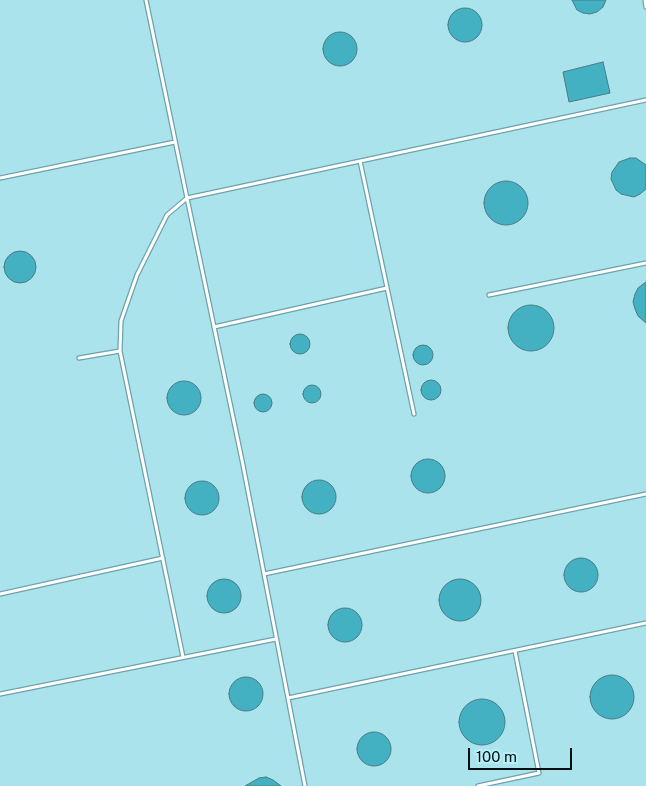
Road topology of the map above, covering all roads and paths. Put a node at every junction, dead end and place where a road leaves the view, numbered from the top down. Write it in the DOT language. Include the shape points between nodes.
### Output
graph roads {
  1 [pos="146,0"];
  2 [pos="644,0"];
  3 [pos="646,7"];
  4 [pos="646,100"];
  5 [pos="175,142"];
  6 [pos="360,161"];
  7 [pos="0,178"];
  8 [pos="187,198"];
  9 [pos="646,263"];
  10 [pos="387,288"];
  11 [pos="489,295"];
  12 [pos="214,328"];
  13 [pos="120,350"];
  14 [pos="79,358"];
  15 [pos="414,414"];
  16 [pos="646,494"];
  17 [pos="163,558"];
  18 [pos="264,574"];
  19 [pos="0,594"];
  20 [pos="646,623"];
  21 [pos="276,639"];
  22 [pos="515,651"];
  23 [pos="183,657"];
  24 [pos="0,694"];
  25 [pos="288,698"];
  26 [pos="304,786"];
  27 [pos="478,786"];
  1 -- 5 [label="lane"];
  2 -- 3 [label="lane"];
  4 -- 6 [label="lane"];
  5 -- 7 [label="lane"];
  5 -- 8 [label="lane"];
  6 -- 8 [label="lane"];
  6 -- 10 [label="lane"];
  8 -- 12 [label="lane"];
  8 -- 13 [label="lane" via="167,214 136,275 121,321"];
  9 -- 11 [label="lane"];
  10 -- 12 [label="lane"];
  10 -- 15 [label="lane"];
  12 -- 18 [label="lane"];
  13 -- 14 [label="lane"];
  13 -- 17 [label="lane"];
  16 -- 18 [label="lane"];
  17 -- 19 [label="lane"];
  17 -- 23 [label="lane"];
  18 -- 21 [label="lane"];
  20 -- 22 [label="lane"];
  21 -- 23 [label="lane"];
  21 -- 25 [label="lane"];
  22 -- 25 [label="lane"];
  22 -- 27 [label="lane" via="539,773"];
  23 -- 24 [label="lane"];
  25 -- 26 [label="lane"];
}
